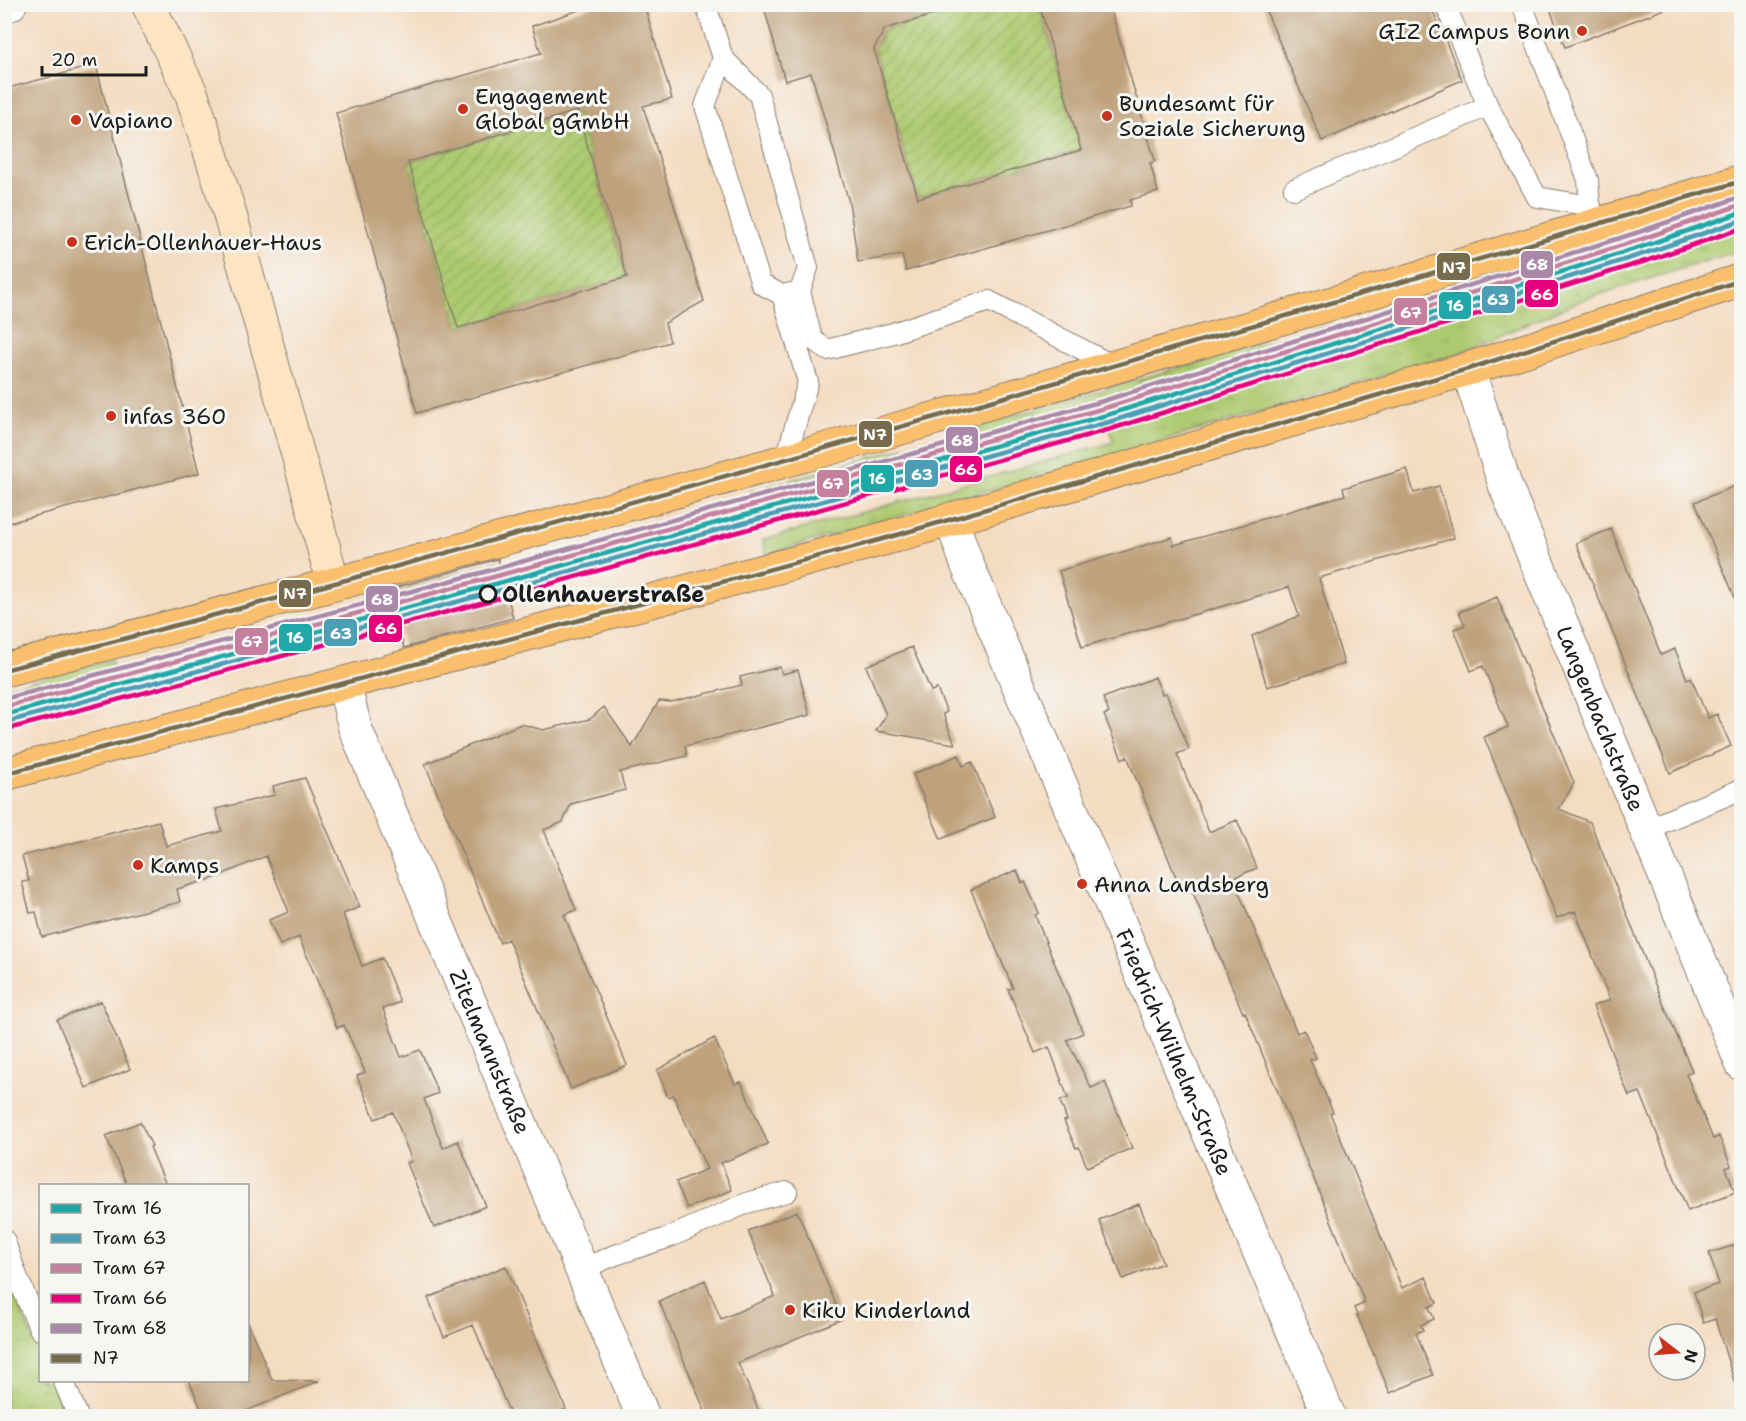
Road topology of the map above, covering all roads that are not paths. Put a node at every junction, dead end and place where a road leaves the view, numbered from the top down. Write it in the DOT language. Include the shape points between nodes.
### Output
graph roads {
  1 [pos="10,4"];
  2 [pos="148,4"];
  3 [pos="1445,4"];
  4 [pos="1522,4"];
  5 [pos="4,6"];
  6 [pos="708,12"];
  7 [pos="723,58"];
  8 [pos="1488,105"];
  9 [pos="1742,181"];
  10 [pos="1294,189"];
  11 [pos="1591,216"];
  12 [pos="1742,280"];
  13 [pos="791,293"];
  14 [pos="1116,367"];
  15 [pos="1468,369"];
  16 [pos="785,461"];
  17 [pos="951,519"];
  18 [pos="333,584"];
  19 [pos="4,670"];
  20 [pos="344,684"];
  21 [pos="4,774"];
  22 [pos="1742,789"];
  23 [pos="1647,829"];
  24 [pos="1742,1064"];
  25 [pos="787,1192"];
  26 [pos="4,1239"];
  27 [pos="582,1269"];
  28 [pos="39,1328"];
  29 [pos="64,1382"];
  30 [pos="78,1416"];
  31 [pos="643,1416"];
  32 [pos="1329,1416"];
  1 -- 5 [label="street"];
  2 -- 18 [label="main road" via="192,95 228,208"];
  3 -- 8 [label="lane"];
  4 -- 11 [label="lane" via="1588,180"];
  6 -- 7 [label="lane"];
  7 -- 13 [label="lane" via="759,95 808,268"];
  7 -- 13 [label="lane" via="705,106 761,284"];
  8 -- 10 [label="lane"];
  8 -- 11 [label="lane" via="1538,197"];
  9 -- 11 [label="main road"];
  11 -- 14 [label="main road"];
  12 -- 15 [label="main road"];
  13 -- 14 [label="lane" via="813,339 827,350 988,301"];
  13 -- 16 [label="lane" via="808,382"];
  14 -- 16 [label="main road"];
  15 -- 17 [label="main road"];
  15 -- 23 [label="street, Langenbachstraße" via="1505,485"];
  16 -- 18 [label="main road"];
  17 -- 20 [label="main road"];
  17 -- 32 [label="street, Friedrich-Wilhelm-Straße"];
  18 -- 19 [label="main road"];
  20 -- 21 [label="main road"];
  20 -- 27 [label="street, Zitelmannstraße" via="355,728"];
  22 -- 23 [label="lane"];
  23 -- 24 [label="street, Langenbachstraße"];
  25 -- 27 [label="lane" via="747,1203"];
  26 -- 28 [label="lane"];
  27 -- 31 [label="street, Zitelmannstraße"];
  29 -- 30 [label="lane"];
}
